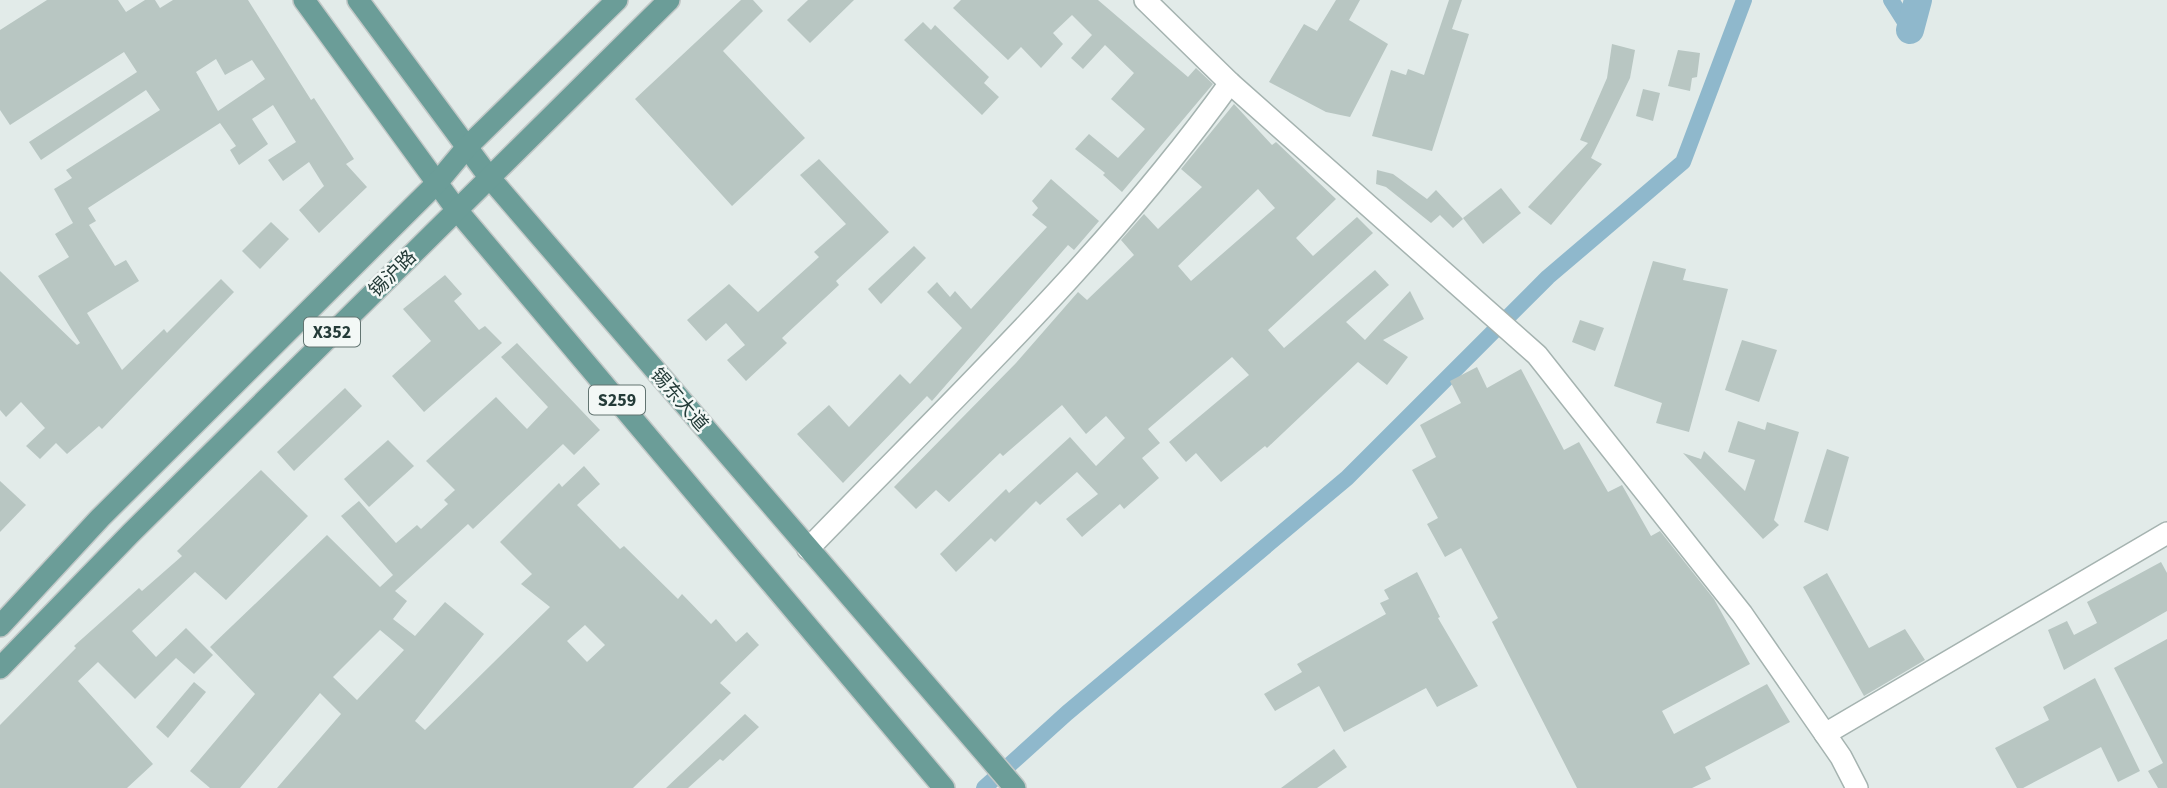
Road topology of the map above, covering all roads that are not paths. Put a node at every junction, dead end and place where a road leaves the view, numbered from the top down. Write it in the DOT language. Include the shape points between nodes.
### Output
graph roads {
  1 [pos="304,0"];
  2 [pos="358,0"];
  3 [pos="617,0"];
  4 [pos="668,0"];
  5 [pos="1145,0"];
  6 [pos="1230,83"];
  7 [pos="467,147"];
  8 [pos="489,177"];
  9 [pos="436,183"];
  10 [pos="456,209"];
  11 [pos="2167,533"];
  12 [pos="808,549"];
  13 [pos="0,626"];
  14 [pos="0,668"];
  15 [pos="1825,734"];
  16 [pos="944,788"];
  17 [pos="1015,788"];
  18 [pos="1857,788"];
  1 -- 9 [label="main road, S259"];
  2 -- 7 [label="main road, 锡东大道 / S259"];
  3 -- 7 [label="main road, 锡沪路 / X352"];
  4 -- 8 [label="main road, 锡沪路 / X352"];
  5 -- 6 [label="street"];
  6 -- 12 [label="street" via="1192,137 1082,265"];
  6 -- 15 [label="street" via="1536,355 1742,614"];
  7 -- 8 [label="main road, 锡东大道 / S259"];
  7 -- 9 [label="main road, 锡沪路 / X352"];
  8 -- 10 [label="main road, 锡沪路 / X352"];
  8 -- 12 [label="main road, 锡东大道 / S259"];
  9 -- 10 [label="main road, S259"];
  9 -- 13 [label="main road, 锡沪路 / X352" via="100,518"];
  10 -- 14 [label="main road, 锡沪路 / X352"];
  10 -- 16 [label="main road, S259"];
  11 -- 15 [label="street"];
  12 -- 17 [label="main road, 锡东大道 / S259"];
  15 -- 18 [label="street"];
}
